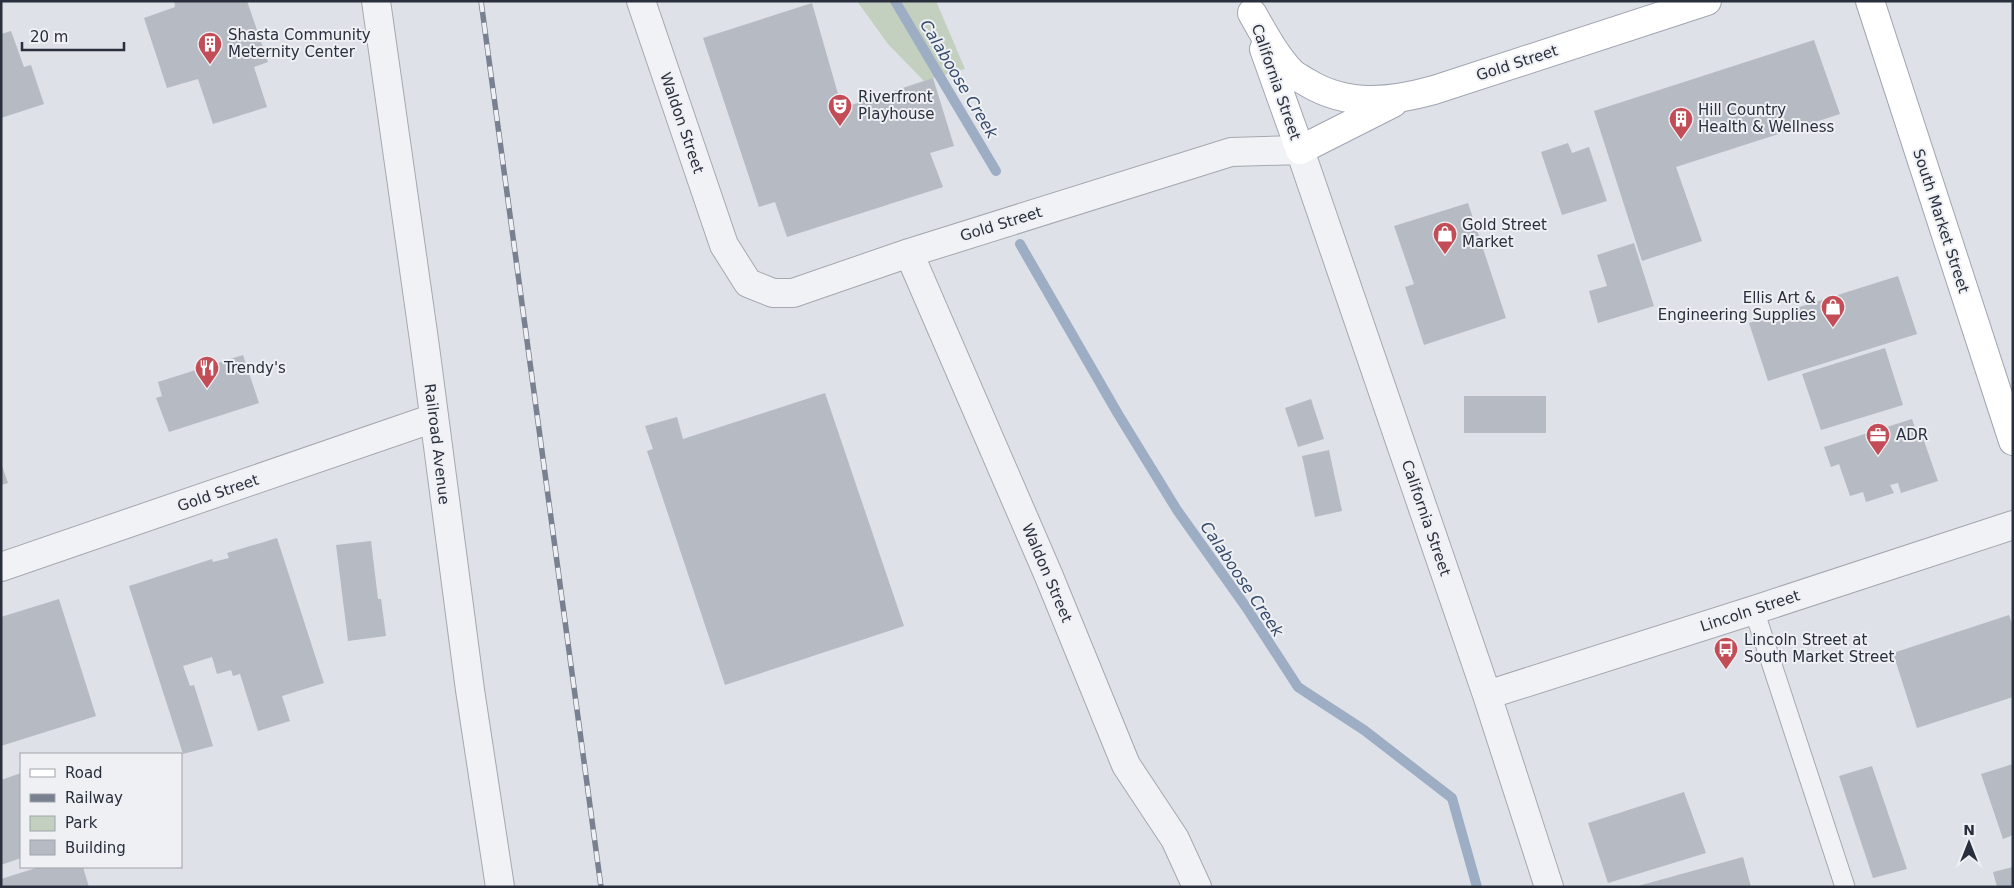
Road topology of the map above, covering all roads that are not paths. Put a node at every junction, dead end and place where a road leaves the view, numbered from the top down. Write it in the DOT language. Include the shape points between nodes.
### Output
graph roads {
  1 [pos="376,1"];
  2 [pos="641,1"];
  3 [pos="1708,1"];
  4 [pos="1870,1"];
  5 [pos="1250,7"];
  6 [pos="1323,92"];
  7 [pos="1404,98"];
  8 [pos="1300,150"];
  9 [pos="724,245"];
  10 [pos="909,253"];
  11 [pos="434,418"];
  12 [pos="2013,442"];
  13 [pos="2013,524"];
  14 [pos="1,567"];
  15 [pos="1754,610"];
  16 [pos="1486,695"];
  17 [pos="500,887"];
  18 [pos="1197,887"];
  19 [pos="1549,887"];
  20 [pos="1845,887"];
  1 -- 11 [label="street, Railroad Avenue"];
  2 -- 9 [label="street, Waldon Street"];
  3 -- 7 [label="main road, Gold Street"];
  4 -- 12 [label="main road, South Market Street"];
  5 -- 6 [label="main road, California Street" via="1272,48 1294,74"];
  5 -- 8 [label="main road, California Street"];
  6 -- 7 [label="main road, Gold Street" via="1360,101"];
  7 -- 8 [label="main road, California Street"];
  8 -- 10 [label="street, Gold Street" via="1231,152"];
  8 -- 16 [label="street, California Street"];
  9 -- 10 [label="street, Gold Street" via="748,283 773,293 793,293"];
  10 -- 18 [label="street, Waldon Street" via="1048,574 1126,765 1175,839"];
  11 -- 14 [label="street, Gold Street"];
  11 -- 17 [label="street, Railroad Avenue"];
  13 -- 15 [label="street, Lincoln Street"];
  15 -- 16 [label="street, Lincoln Street"];
  15 -- 20 [label="lane"];
  16 -- 19 [label="street, California Street"];
}
